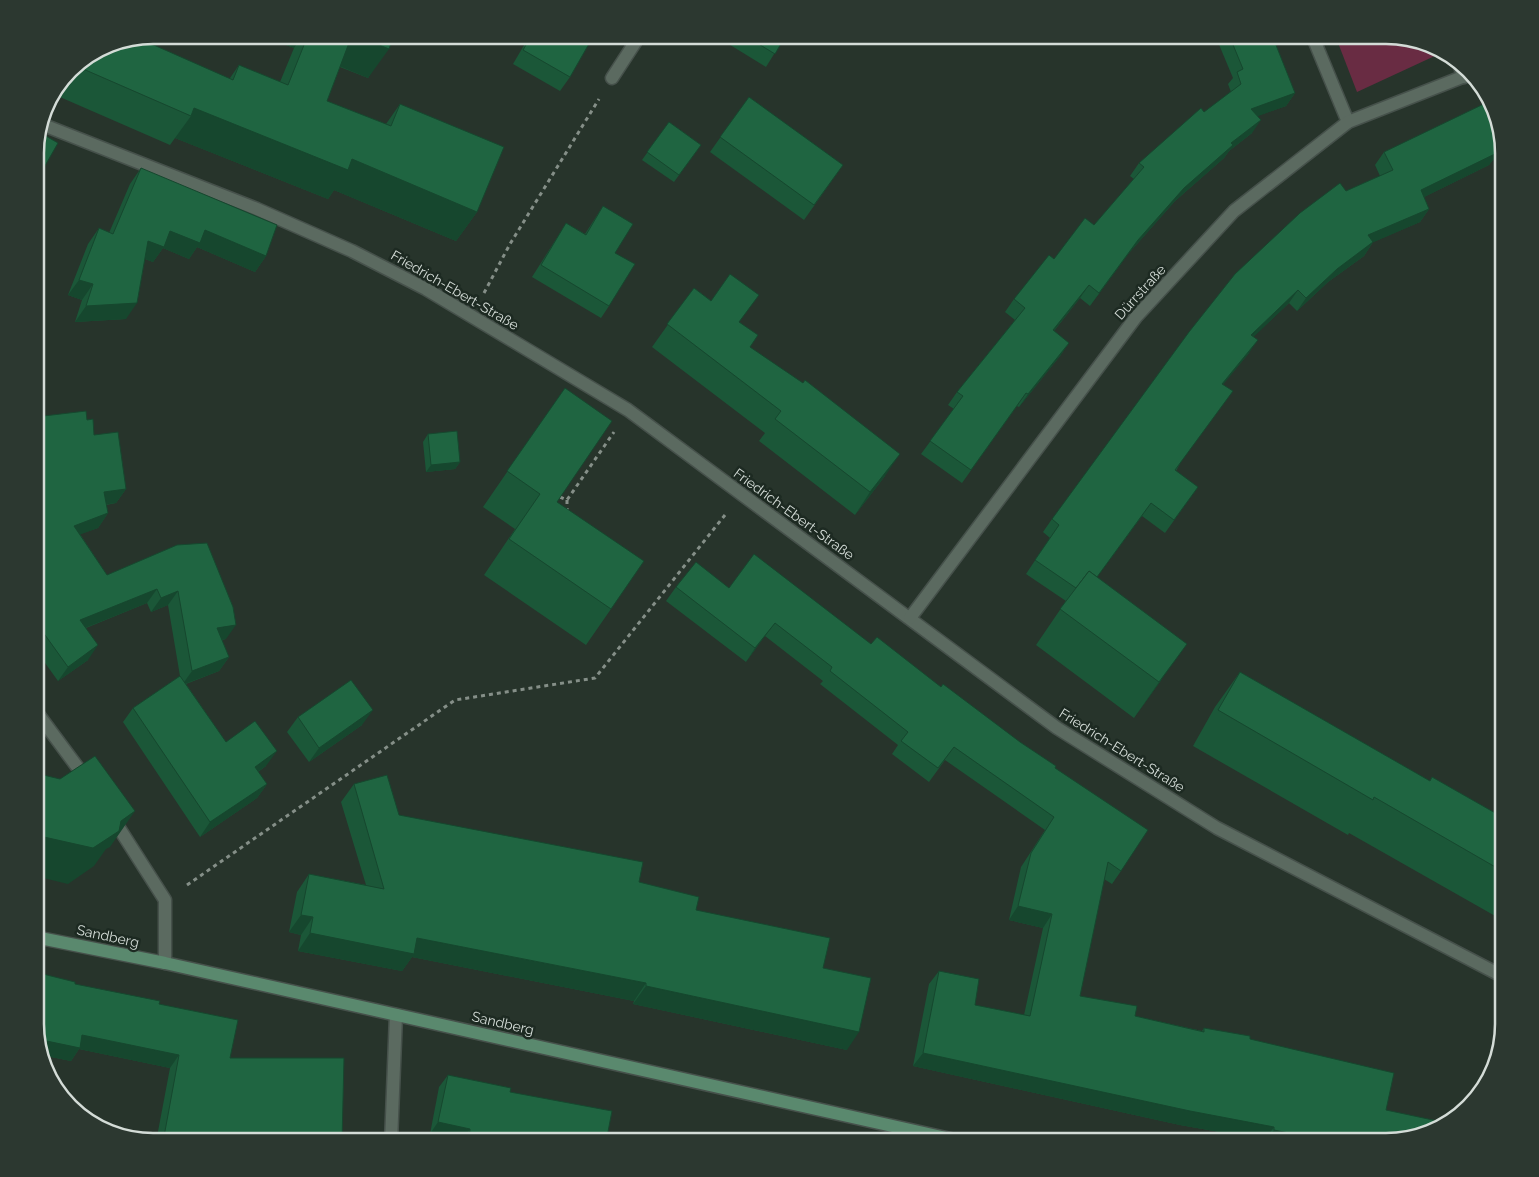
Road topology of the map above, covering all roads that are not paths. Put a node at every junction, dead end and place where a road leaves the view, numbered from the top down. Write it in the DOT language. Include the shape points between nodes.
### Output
graph roads {
  1 [pos="634,44"];
  2 [pos="1316,44"];
  3 [pos="1464,77"];
  4 [pos="612,78"];
  5 [pos="1348,122"];
  6 [pos="47,126"];
  7 [pos="910,618"];
  8 [pos="44,722"];
  9 [pos="44,938"];
  10 [pos="165,963"];
  11 [pos="1495,972"];
  12 [pos="396,1015"];
  13 [pos="391,1133"];
  14 [pos="924,1133"];
  1 -- 4 [label="street"];
  2 -- 5 [label="street"];
  3 -- 5 [label="street, Dürrstraße"];
  5 -- 7 [label="street, Dürrstraße" via="1234,212 1136,317"];
  6 -- 7 [label="street, Friedrich-Ebert-Straße" via="257,210 352,251 419,285 628,410"];
  7 -- 11 [label="street, Friedrich-Ebert-Straße" via="1057,728 1217,828"];
  8 -- 10 [label="street" via="100,798 165,900"];
  9 -- 10 [label="main road, Sandberg"];
  10 -- 12 [label="main road, Sandberg"];
  12 -- 13 [label="street"];
  12 -- 14 [label="main road, Sandberg"];
}
